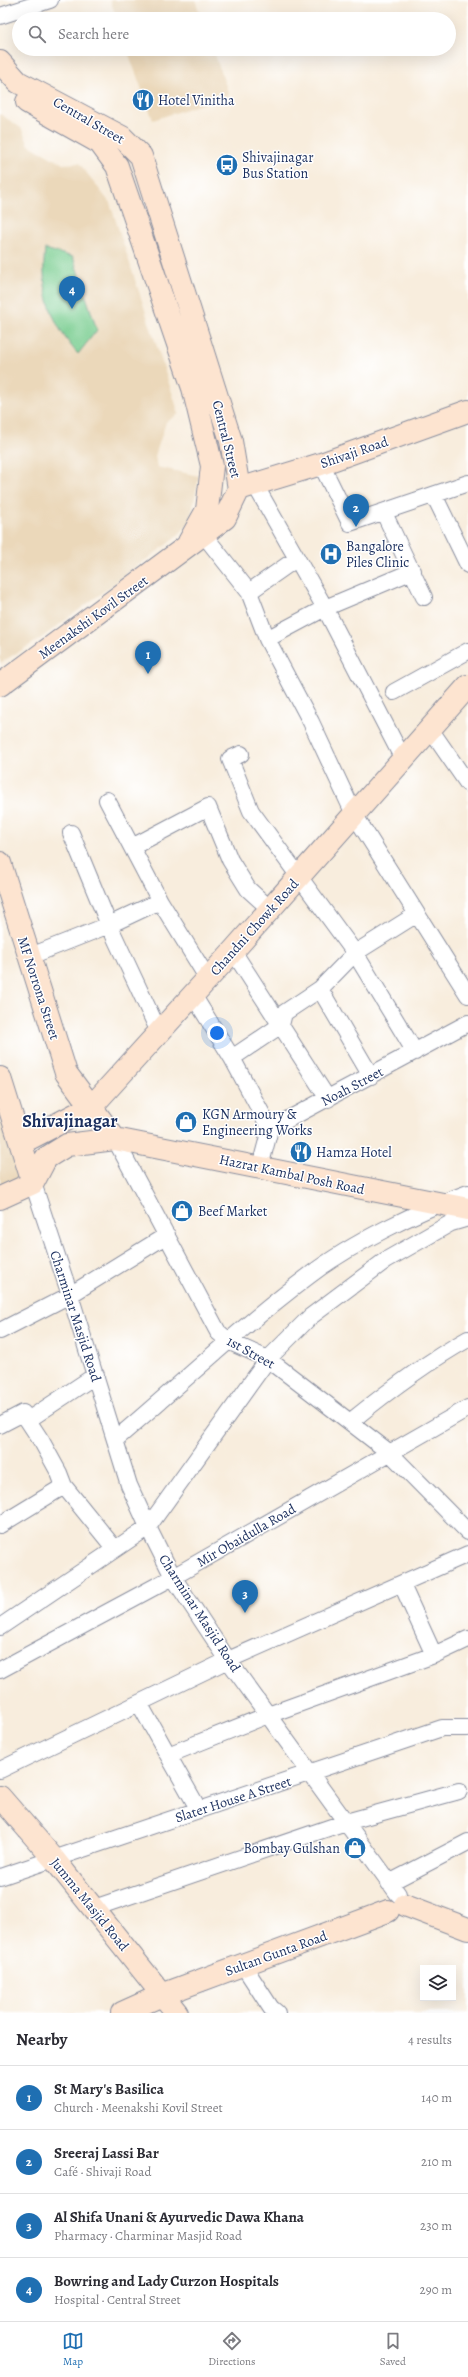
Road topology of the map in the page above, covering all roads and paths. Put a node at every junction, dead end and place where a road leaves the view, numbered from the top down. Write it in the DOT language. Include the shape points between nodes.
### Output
graph roads {
  1 [pos="50,0"];
  2 [pos="12,12"];
  3 [pos="12,12"];
  4 [pos="0,16"];
  5 [pos="0,62"];
  6 [pos="0,85"];
  7 [pos="468,411"];
  8 [pos="321,464"];
  9 [pos="468,484"];
  10 [pos="247,486"];
  11 [pos="434,495"];
  12 [pos="384,513"];
  13 [pos="204,535"];
  14 [pos="185,550"];
  15 [pos="296,559"];
  16 [pos="468,564"];
  17 [pos="413,571"];
  18 [pos="249,592"];
  19 [pos="424,597"];
  20 [pos="325,608"];
  21 [pos="267,639"];
  22 [pos="468,651"];
  23 [pos="0,685"];
  24 [pos="468,686"];
  25 [pos="394,692"];
  26 [pos="430,729"];
  27 [pos="241,754"];
  28 [pos="403,760"];
  29 [pos="468,784"];
  30 [pos="107,800"];
  31 [pos="354,814"];
  32 [pos="71,833"];
  33 [pos="132,847"];
  34 [pos="0,863"];
  35 [pos="298,877"];
  36 [pos="160,901"];
  37 [pos="270,909"];
  38 [pos="417,914"];
  39 [pos="109,925"];
  40 [pos="233,951"];
  41 [pos="355,953"];
  42 [pos="28,957"];
  43 [pos="208,979"];
  44 [pos="320,989"];
  45 [pos="193,995"];
  46 [pos="468,995"];
  47 [pos="468,1023"];
  48 [pos="280,1025"];
  49 [pos="159,1032"];
  50 [pos="415,1052"];
  51 [pos="232,1058"];
  52 [pos="371,1076"];
  53 [pos="0,1078"];
  54 [pos="328,1099"];
  55 [pos="92,1106"];
  56 [pos="270,1129"];
  57 [pos="115,1139"];
  58 [pos="21,1143"];
  59 [pos="260,1166"];
  60 [pos="33,1183"];
  61 [pos="468,1193"];
  62 [pos="0,1198"];
  63 [pos="436,1204"];
  64 [pos="468,1209"];
  65 [pos="468,1218"];
  66 [pos="167,1236"];
  67 [pos="70,1295"];
  68 [pos="0,1331"];
  69 [pos="468,1339"];
  70 [pos="230,1342"];
  71 [pos="268,1359"];
  72 [pos="96,1375"];
  73 [pos="468,1408"];
  74 [pos="28,1420"];
  75 [pos="350,1422"];
  76 [pos="0,1425"];
  77 [pos="116,1440"];
  78 [pos="390,1453"];
  79 [pos="64,1486"];
  80 [pos="0,1525"];
  81 [pos="148,1527"];
  82 [pos="468,1532"];
  83 [pos="115,1549"];
  84 [pos="468,1554"];
  85 [pos="173,1577"];
  86 [pos="402,1584"];
  87 [pos="0,1626"];
  88 [pos="468,1639"];
  89 [pos="434,1655"];
  90 [pos="228,1660"];
  91 [pos="0,1670"];
  92 [pos="139,1703"];
  93 [pos="268,1715"];
  94 [pos="468,1728"];
  95 [pos="168,1755"];
  96 [pos="0,1770"];
  97 [pos="310,1773"];
  98 [pos="459,1791"];
  99 [pos="2,1802"];
  100 [pos="200,1810"];
  101 [pos="346,1822"];
  102 [pos="468,1842"];
  103 [pos="53,1858"];
  104 [pos="0,1877"];
  105 [pos="395,1898"];
  106 [pos="94,1908"];
  107 [pos="468,1930"];
  108 [pos="243,1965"];
  109 [pos="164,1994"];
  110 [pos="122,2013"];
  111 [pos="177,2013"];
  112 [pos="277,2013"];
  1 -- 3 [label="street"];
  2 -- 4 [label="street"];
  5 -- 10 [label="street, Central Street" via="18,82 122,136 141,156"];
  6 -- 14 [label="street, Central Street" via="100,143 117,166 193,388 212,466 207,510"];
  7 -- 8 [label="street, Shivaji Road"];
  8 -- 10 [label="street, Shivaji Road"];
  8 -- 12 [label="street" via="350,523"];
  9 -- 11 [label="street"];
  10 -- 13 [label="street, Central Street" via="225,518"];
  10 -- 15 [label="street"];
  11 -- 12 [label="street"];
  11 -- 16 [label="street"];
  12 -- 17 [label="street"];
  13 -- 14 [label="street, Central Street"];
  13 -- 18 [label="street"];
  14 -- 23 [label="street, Meenakshi Kovil Street"];
  15 -- 18 [label="street"];
  15 -- 20 [label="street"];
  17 -- 19 [label="street"];
  17 -- 20 [label="street"];
  18 -- 21 [label="street"];
  20 -- 21 [label="street"];
  20 -- 28 [label="street"];
  21 -- 31 [label="street" via="311,722"];
  22 -- 25 [label="street"];
  24 -- 26 [label="street, Chandni Chowk Road"];
  26 -- 28 [label="street, Chandni Chowk Road"];
  26 -- 29 [label="street"];
  27 -- 35 [label="street" via="230,759 251,811"];
  28 -- 31 [label="street, Chandni Chowk Road"];
  30 -- 33 [label="street"];
  31 -- 35 [label="street, Chandni Chowk Road"];
  31 -- 38 [label="street"];
  32 -- 39 [label="street"];
  33 -- 36 [label="street"];
  33 -- 37 [label="street" via="208,807 230,860 248,889"];
  34 -- 42 [label="street, MF Norrona Street"];
  35 -- 37 [label="street, Chandni Chowk Road"];
  35 -- 41 [label="street"];
  36 -- 39 [label="street"];
  36 -- 43 [label="street"];
  37 -- 40 [label="street, Chandni Chowk Road"];
  38 -- 41 [label="street"];
  38 -- 46 [label="street"];
  39 -- 42 [label="street"];
  39 -- 49 [label="street"];
  40 -- 43 [label="street, Chandni Chowk Road"];
  40 -- 48 [label="street"];
  41 -- 44 [label="street"];
  41 -- 50 [label="street"];
  42 -- 55 [label="street, MF Norrona Street" via="66,1073"];
  43 -- 45 [label="street, Chandni Chowk Road"];
  44 -- 48 [label="street" via="284,1013"];
  44 -- 52 [label="street"];
  45 -- 49 [label="street, Chandni Chowk Road"];
  45 -- 51 [label="street"];
  47 -- 50 [label="street, Noah Street"];
  48 -- 51 [label="street"];
  48 -- 54 [label="street"];
  49 -- 55 [label="street, Chandni Chowk Road"];
  50 -- 52 [label="street, Noah Street"];
  51 -- 56 [label="street"];
  52 -- 54 [label="street, Noah Street"];
  53 -- 58 [label="street"];
  54 -- 56 [label="street, Noah Street"];
  55 -- 57 [label="street"];
  55 -- 58 [label="street, Chandni Chowk Road"];
  56 -- 59 [label="street"];
  57 -- 59 [label="street, Hazrat Kambal Posh Road"];
  57 -- 60 [label="street, Hazrat Kambal Posh Road" via="67,1145 46,1158"];
  57 -- 66 [label="street, 1st Street"];
  58 -- 60 [label="street"];
  59 -- 63 [label="street, Hazrat Kambal Posh Road"];
  60 -- 62 [label="street"];
  60 -- 67 [label="street, Charminar Masjid Road"];
  61 -- 63 [label="street"];
  63 -- 64 [label="street, Hazrat Kambal Posh Road"];
  63 -- 70 [label="street" via="354,1247 310,1274"];
  65 -- 71 [label="street" via="451,1223 386,1260 310,1317"];
  66 -- 67 [label="street"];
  66 -- 70 [label="street, 1st Street" via="218,1332"];
  67 -- 68 [label="street"];
  67 -- 72 [label="street, Charminar Masjid Road"];
  69 -- 75 [label="street" via="393,1387"];
  70 -- 71 [label="street, 1st Street"];
  70 -- 77 [label="street"];
  71 -- 75 [label="street, 1st Street"];
  71 -- 81 [label="street"];
  72 -- 74 [label="street"];
  72 -- 77 [label="street, Charminar Masjid Road"];
  73 -- 78 [label="street, Mir Obaidulla Road"];
  74 -- 76 [label="street" via="23,1413"];
  74 -- 79 [label="street"];
  75 -- 78 [label="street, 1st Street"];
  77 -- 81 [label="street, Charminar Masjid Road" via="130,1485"];
  78 -- 82 [label="street, 1st Street"];
  78 -- 85 [label="street, Mir Obaidulla Road"];
  79 -- 80 [label="street"];
  79 -- 83 [label="street"];
  81 -- 83 [label="street"];
  81 -- 85 [label="street, Charminar Masjid Road"];
  83 -- 87 [label="street"];
  84 -- 86 [label="street"];
  85 -- 90 [label="street, Charminar Masjid Road"];
  85 -- 91 [label="street, Mir Obaidulla Road"];
  86 -- 89 [label="street"];
  86 -- 90 [label="street"];
  88 -- 89 [label="street"];
  89 -- 93 [label="street"];
  90 -- 92 [label="street"];
  90 -- 93 [label="street, Charminar Masjid Road"];
  92 -- 95 [label="street"];
  92 -- 96 [label="street"];
  93 -- 95 [label="street"];
  93 -- 97 [label="street, Charminar Masjid Road"];
  94 -- 97 [label="street, Slater House A Street" via="442,1728"];
  95 -- 100 [label="street"];
  97 -- 100 [label="street, Slater House A Street"];
  97 -- 101 [label="street, Charminar Masjid Road"];
  98 -- 101 [label="street"];
  99 -- 103 [label="street, Jumma Masjid Road"];
  100 -- 103 [label="street, Slater House A Street"];
  101 -- 105 [label="street, Charminar Masjid Road"];
  101 -- 106 [label="street"];
  102 -- 105 [label="street"];
  103 -- 104 [label="street, Slater House A Street"];
  103 -- 106 [label="street, Jumma Masjid Road"];
  105 -- 107 [label="street"];
  105 -- 108 [label="street, Sultan Gunta Road"];
  106 -- 109 [label="street, Jumma Masjid Road"];
  108 -- 109 [label="street, Sultan Gunta Road"];
  108 -- 112 [label="street" via="271,2008"];
  109 -- 110 [label="street, Sultan Gunta Road"];
  109 -- 111 [label="street, Jumma Masjid Road"];
}
